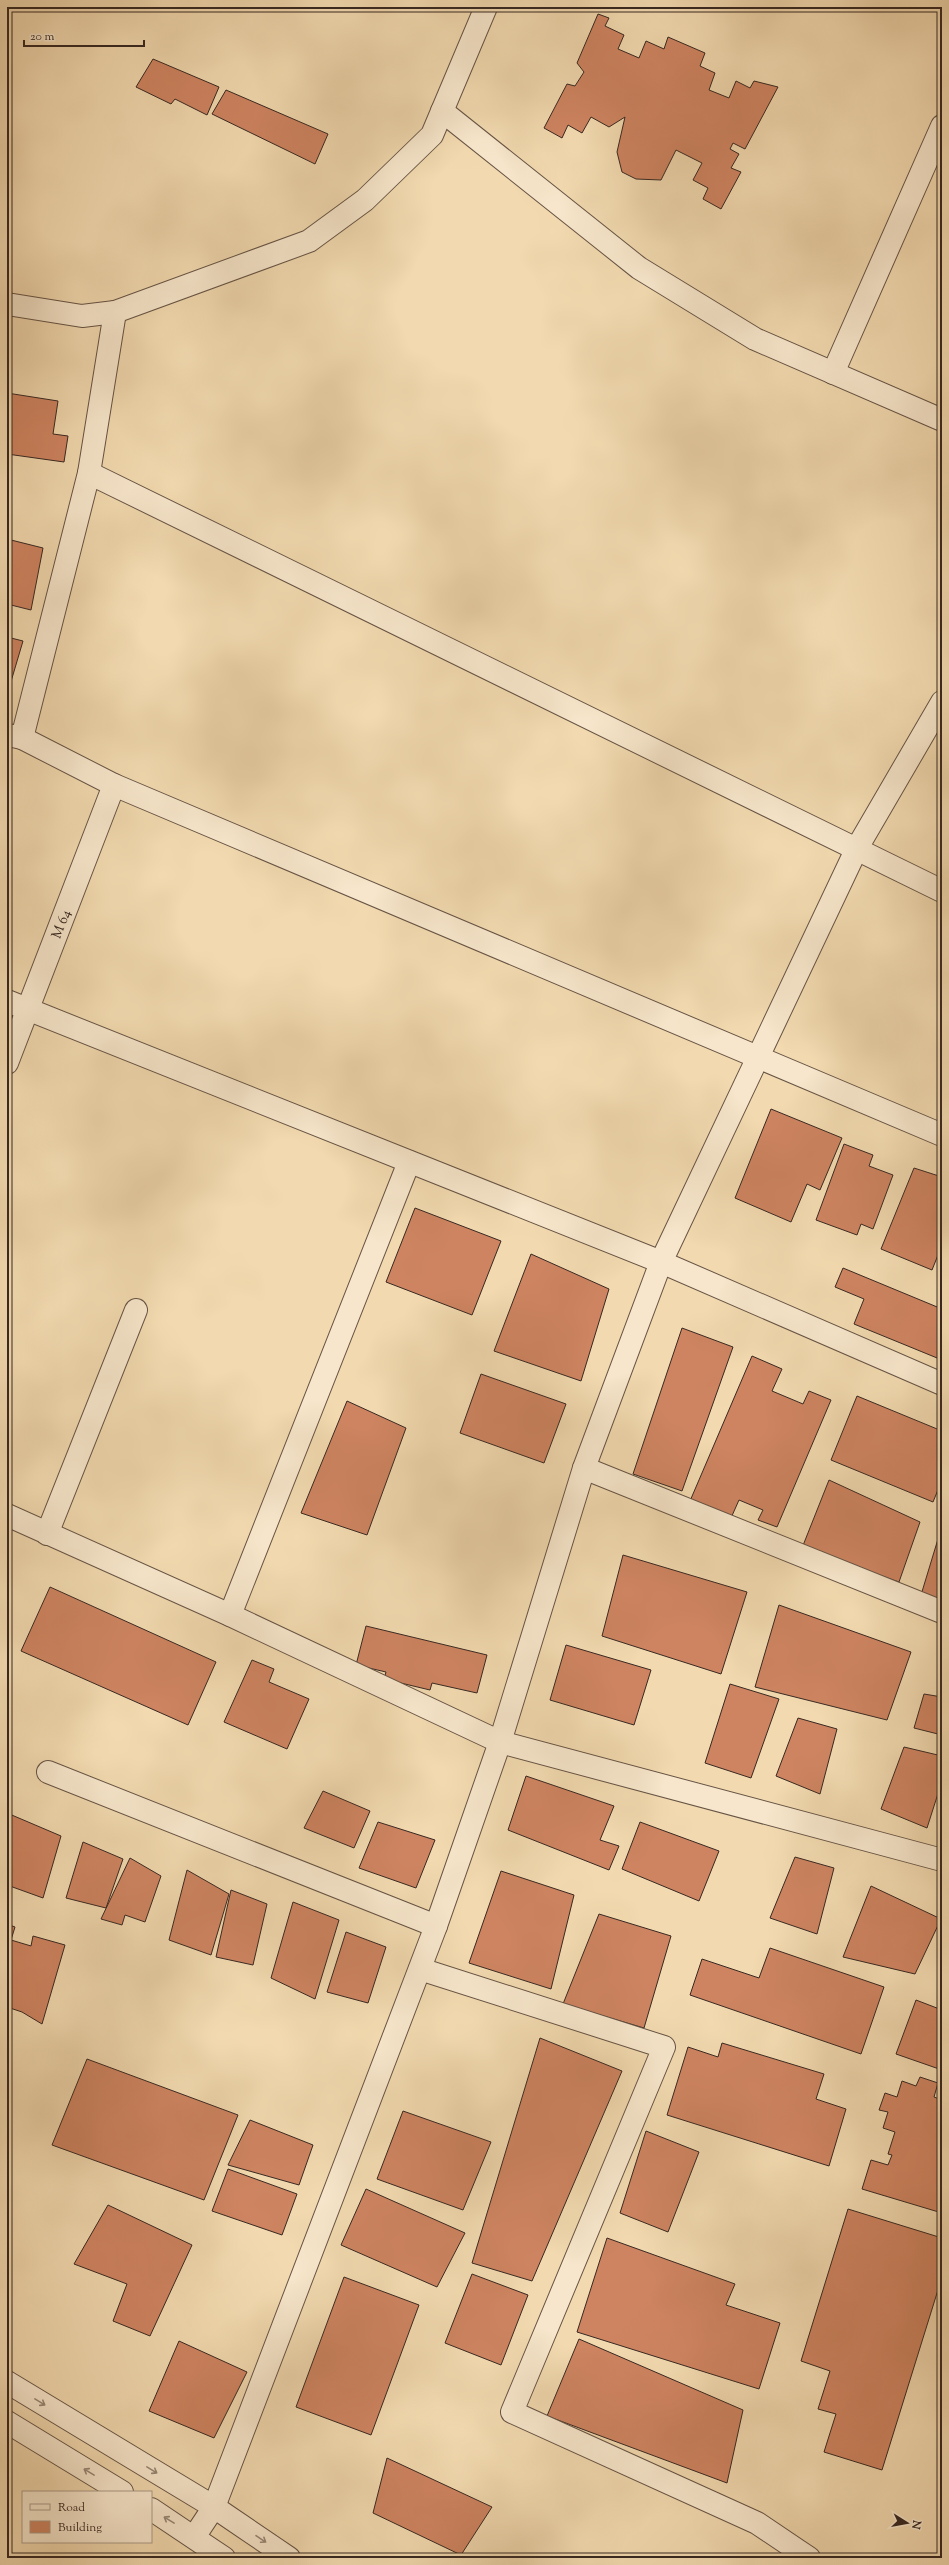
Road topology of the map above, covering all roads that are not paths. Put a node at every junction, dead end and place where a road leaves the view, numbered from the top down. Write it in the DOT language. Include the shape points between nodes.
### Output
graph roads {
  1 [pos="486,7"];
  2 [pos="442,111"];
  3 [pos="942,126"];
  4 [pos="7,304"];
  5 [pos="115,312"];
  6 [pos="833,373"];
  7 [pos="942,420"];
  8 [pos="89,473"];
  9 [pos="942,702"];
  10 [pos="14,736"];
  11 [pos="114,785"];
  12 [pos="857,848"];
  13 [pos="942,891"];
  14 [pos="7,1002"];
  15 [pos="29,1010"];
  16 [pos="758,1055"];
  17 [pos="7,1063"];
  18 [pos="942,1135"];
  19 [pos="409,1162"];
  20 [pos="661,1262"];
  21 [pos="136,1310"];
  22 [pos="942,1384"];
  23 [pos="584,1468"];
  24 [pos="7,1515"];
  25 [pos="47,1534"];
  26 [pos="942,1612"];
  27 [pos="230,1615"];
  28 [pos="500,1742"];
  29 [pos="48,1772"];
  30 [pos="942,1860"];
  31 [pos="436,1926"];
  32 [pos="420,1969"];
  33 [pos="7,2382"];
  34 [pos="7,2422"];
  35 [pos="120,2491"];
  36 [pos="214,2507"];
  37 [pos="152,2511"];
  38 [pos="194,2536"];
  39 [pos="224,2558"];
  40 [pos="288,2558"];
  41 [pos="809,2558"];
  1 -- 2 [label="street"];
  2 -- 5 [label="street" via="432,135 364,200 309,241"];
  2 -- 6 [label="street" via="639,268 755,340"];
  3 -- 6 [label="street"];
  4 -- 5 [label="street" via="82,316"];
  5 -- 8 [label="street"];
  6 -- 7 [label="street"];
  8 -- 10 [label="street"];
  8 -- 12 [label="street"];
  9 -- 12 [label="street"];
  10 -- 11 [label="street"];
  11 -- 15 [label="street, M 64"];
  11 -- 16 [label="street"];
  12 -- 13 [label="street"];
  12 -- 16 [label="street"];
  14 -- 15 [label="street"];
  15 -- 17 [label="street, M 64"];
  15 -- 19 [label="street"];
  16 -- 18 [label="street"];
  16 -- 20 [label="street"];
  19 -- 20 [label="street"];
  19 -- 27 [label="street"];
  20 -- 22 [label="street"];
  20 -- 23 [label="street"];
  21 -- 25 [label="street"];
  23 -- 26 [label="street"];
  23 -- 28 [label="street"];
  24 -- 25 [label="street"];
  25 -- 27 [label="street"];
  27 -- 28 [label="street"];
  28 -- 30 [label="street"];
  28 -- 31 [label="street"];
  29 -- 31 [label="street"];
  31 -- 32 [label="street"];
  32 -- 36 [label="street"];
  32 -- 41 [label="street" via="664,2047 512,2412 757,2523"];
  33 -- 36 [label="street, one-way"];
  35 -- 34 [label="street, one-way"];
  36 -- 38 [label="street"];
  36 -- 40 [label="street, one-way"];
  38 -- 37 [label="street, one-way"];
  38 -- 39 [label="street"];
}
